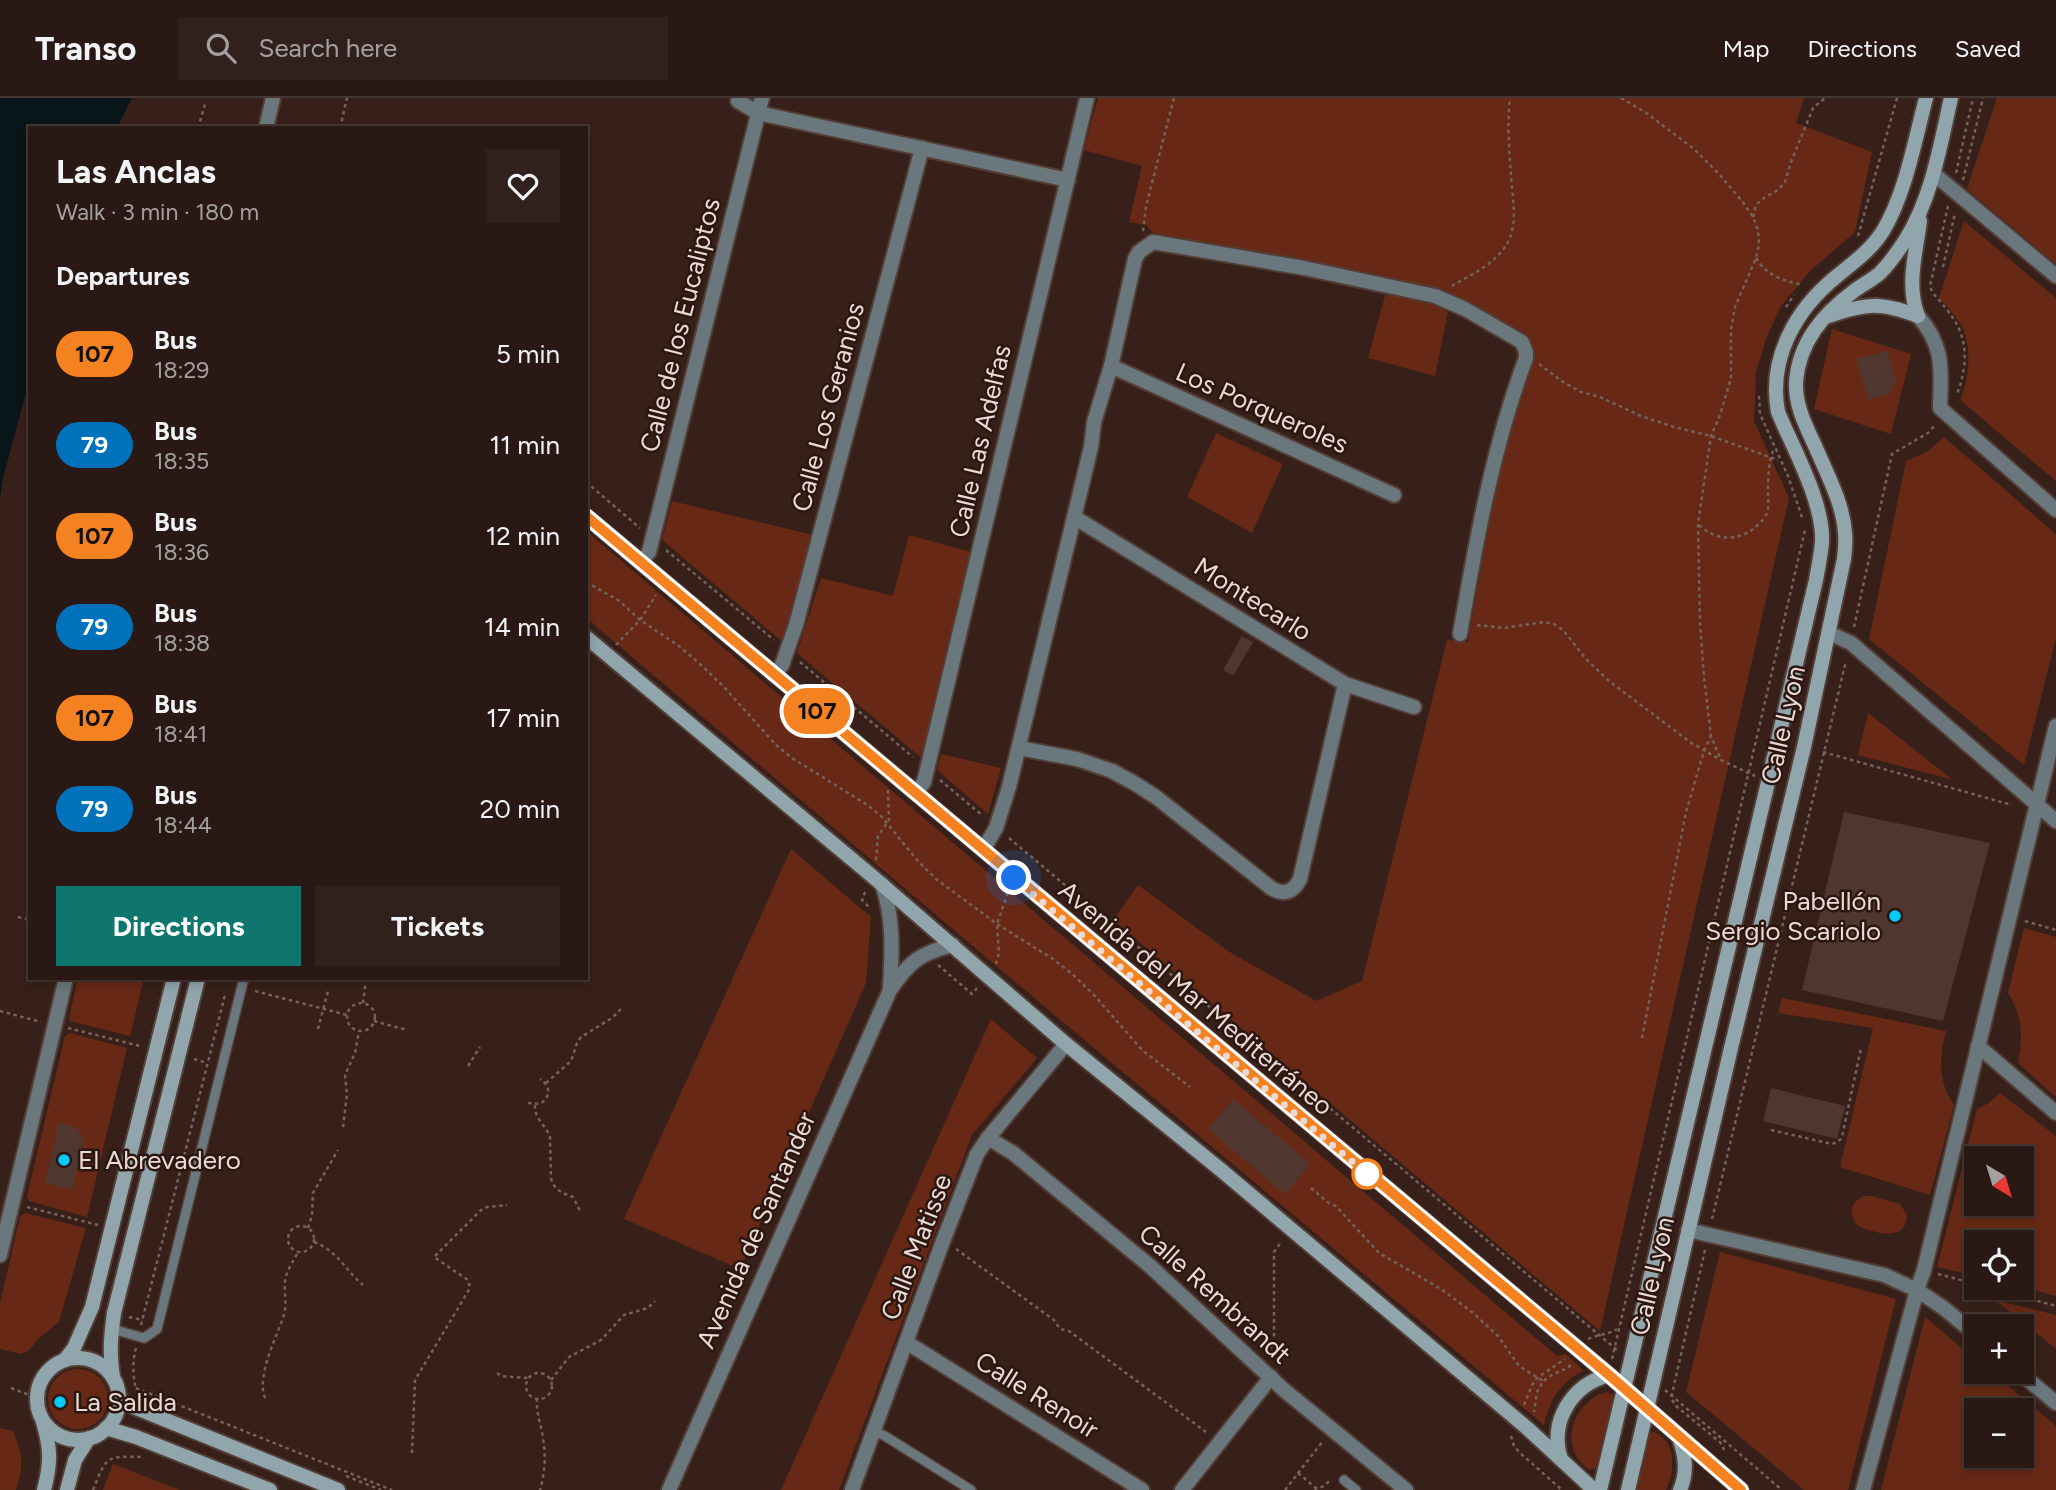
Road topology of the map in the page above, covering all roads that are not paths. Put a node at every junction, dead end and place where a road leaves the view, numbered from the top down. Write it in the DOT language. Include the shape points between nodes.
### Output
graph roads {
  1 [pos="273,98"];
  2 [pos="762,98"];
  3 [pos="1087,98"];
  4 [pos="1926,98"];
  5 [pos="1951,98"];
  6 [pos="738,100"];
  7 [pos="758,113"];
  8 [pos="266,126"];
  9 [pos="922,148"];
  10 [pos="1934,174"];
  11 [pos="1068,180"];
  12 [pos="1922,208"];
  13 [pos="2056,276"];
  14 [pos="1918,316"];
  15 [pos="1823,317"];
  16 [pos="1111,366"];
  17 [pos="1394,495"];
  18 [pos="2056,510"];
  19 [pos="1073,517"];
  20 [pos="588,518"];
  21 [pos="641,562"];
  22 [pos="1461,627"];
  23 [pos="1829,634"];
  24 [pos="588,639"];
  25 [pos="774,675"];
  26 [pos="1345,684"];
  27 [pos="1414,707"];
  28 [pos="2056,726"];
  29 [pos="1019,748"];
  30 [pos="916,793"];
  31 [pos="2036,808"];
  32 [pos="2056,821"];
  33 [pos="983,850"];
  34 [pos="877,880"];
  35 [pos="953,945"];
  36 [pos="66,980"];
  37 [pos="174,980"];
  38 [pos="198,980"];
  39 [pos="243,983"];
  40 [pos="890,990"];
  41 [pos="1066,1044"];
  42 [pos="1978,1046"];
  43 [pos="2056,1113"];
  44 [pos="988,1138"];
  45 [pos="1688,1230"];
  46 [pos="0,1255"];
  47 [pos="1917,1290"];
  48 [pos="1964,1325"];
  49 [pos="112,1329"];
  50 [pos="906,1342"];
  51 [pos="65,1360"];
  52 [pos="1609,1375"];
  53 [pos="113,1377"];
  54 [pos="1271,1377"];
  55 [pos="2034,1384"];
  56 [pos="1623,1388"];
  57 [pos="119,1401"];
  58 [pos="2056,1403"];
  59 [pos="1647,1408"];
  60 [pos="43,1421"];
  61 [pos="106,1429"];
  62 [pos="874,1431"];
  63 [pos="1679,1436"];
  64 [pos="89,1438"];
  65 [pos="1561,1459"];
  66 [pos="1344,1479"];
  67 [pos="44,1490"];
  68 [pos="67,1490"];
  69 [pos="270,1490"];
  70 [pos="338,1490"];
  71 [pos="669,1490"];
  72 [pos="852,1490"];
  73 [pos="971,1490"];
  74 [pos="1142,1490"];
  75 [pos="1182,1490"];
  76 [pos="1356,1490"];
  77 [pos="1406,1490"];
  78 [pos="1594,1490"];
  79 [pos="1600,1490"];
  80 [pos="1628,1490"];
  81 [pos="1681,1490"];
  82 [pos="1741,1490"];
  83 [pos="1863,1490"];
  1 -- 8 [label="street"];
  2 -- 7 [label="street, Calle de los Eucaliptos"];
  3 -- 11 [label="street, Calle Las Adelfas"];
  4 -- 56 [label="street, Calle Lyon" via="1893,214 1864,255 1812,298 1787,335 1775,381 1778,412 1815,499 1822,541"];
  5 -- 10 [label="street, Calle Lyon"];
  6 -- 7 [label="street"];
  7 -- 9 [label="street"];
  7 -- 21 [label="street, Calle de los Eucaliptos" via="649,552"];
  9 -- 11 [label="street"];
  9 -- 25 [label="street, Calle Los Geranios" via="796,625"];
  10 -- 12 [label="street, Calle Lyon"];
  10 -- 13 [label="street"];
  11 -- 30 [label="street, Calle Las Adelfas" via="924,782"];
  12 -- 14 [label="street" via="1912,275 1912,301"];
  12 -- 15 [label="street, Calle Lyon" via="1881,272"];
  14 -- 15 [label="street" via="1871,304"];
  14 -- 18 [label="street" via="1940,355 1941,408"];
  15 -- 23 [label="street, Calle Lyon" via="1806,345 1796,382 1799,409 1846,532"];
  16 -- 17 [label="street, Los Porqueroles"];
  16 -- 19 [label="street"];
  16 -- 22 [label="street" via="1135,259 1153,242 1435,296 1518,339 1526,358 1484,505"];
  19 -- 26 [label="street, Montecarlo"];
  19 -- 29 [label="street"];
  20 -- 21 [label="street, Avenida del Mar Mediterráneo"];
  21 -- 25 [label="street, Avenida del Mar Mediterráneo"];
  23 -- 31 [label="street" via="1851,643"];
  23 -- 45 [label="street, Calle Lyon"];
  24 -- 34 [label="street"];
  25 -- 30 [label="street, Avenida del Mar Mediterráneo"];
  26 -- 27 [label="street, Montecarlo"];
  26 -- 29 [label="street" via="1300,879 1288,892 1271,888 1156,797 1112,771"];
  28 -- 31 [label="street"];
  29 -- 33 [label="street" via="996,828"];
  30 -- 33 [label="street, Avenida del Mar Mediterráneo"];
  31 -- 32 [label="street"];
  31 -- 42 [label="street"];
  33 -- 52 [label="street, Avenida del Mar Mediterráneo"];
  34 -- 35 [label="street"];
  34 -- 40 [label="street, Avenida de Santander" via="888,903 891,926"];
  35 -- 40 [label="street, Avenida de Santander" via="910,962"];
  35 -- 41 [label="street"];
  36 -- 46 [label="street"];
  37 -- 51 [label="street" via="92,1307"];
  38 -- 49 [label="street"];
  39 -- 49 [label="lane" via="159,1324 149,1336"];
  40 -- 71 [label="street, Avenida de Santander"];
  41 -- 44 [label="street, Calle Matisse"];
  41 -- 65 [label="street"];
  42 -- 43 [label="street"];
  42 -- 47 [label="street"];
  44 -- 50 [label="street, Calle Matisse" via="977,1154"];
  44 -- 54 [label="street, Calle Rembrandt" via="1013,1153 1151,1267"];
  45 -- 47 [label="street" via="1884,1275"];
  45 -- 59 [label="street, Calle Lyon"];
  47 -- 48 [label="street"];
  47 -- 83 [label="street"];
  49 -- 53 [label="street"];
  50 -- 62 [label="street, Calle Matisse"];
  50 -- 74 [label="street, Calle Renoir"];
  51 -- 53 [label="street" via="92,1360"];
  51 -- 60 [label="street" via="39,1385 38,1410"];
  52 -- 56 [label="street, Avenida del Mar Mediterráneo"];
  52 -- 65 [label="street" via="1584,1387 1564,1410 1558,1436"];
  53 -- 57 [label="street"];
  54 -- 75 [label="street"];
  54 -- 77 [label="street, Calle Rembrandt"];
  55 -- 58 [label="street"];
  56 -- 59 [label="street, Avenida del Mar Mediterráneo"];
  56 -- 79 [label="street, Calle Lyon"];
  57 -- 61 [label="street"];
  57 -- 70 [label="street"];
  59 -- 63 [label="street, Avenida del Mar Mediterráneo"];
  59 -- 80 [label="street, Calle Lyon"];
  60 -- 64 [label="street" via="63,1437"];
  60 -- 67 [label="street" via="51,1454"];
  61 -- 64 [label="street"];
  61 -- 69 [label="street"];
  62 -- 72 [label="street, Calle Matisse"];
  62 -- 73 [label="lane"];
  63 -- 81 [label="street" via="1685,1461"];
  63 -- 82 [label="street, Avenida del Mar Mediterráneo"];
  64 -- 68 [label="street" via="75,1460"];
  65 -- 78 [label="street"];
  66 -- 76 [label="lane"];
}
